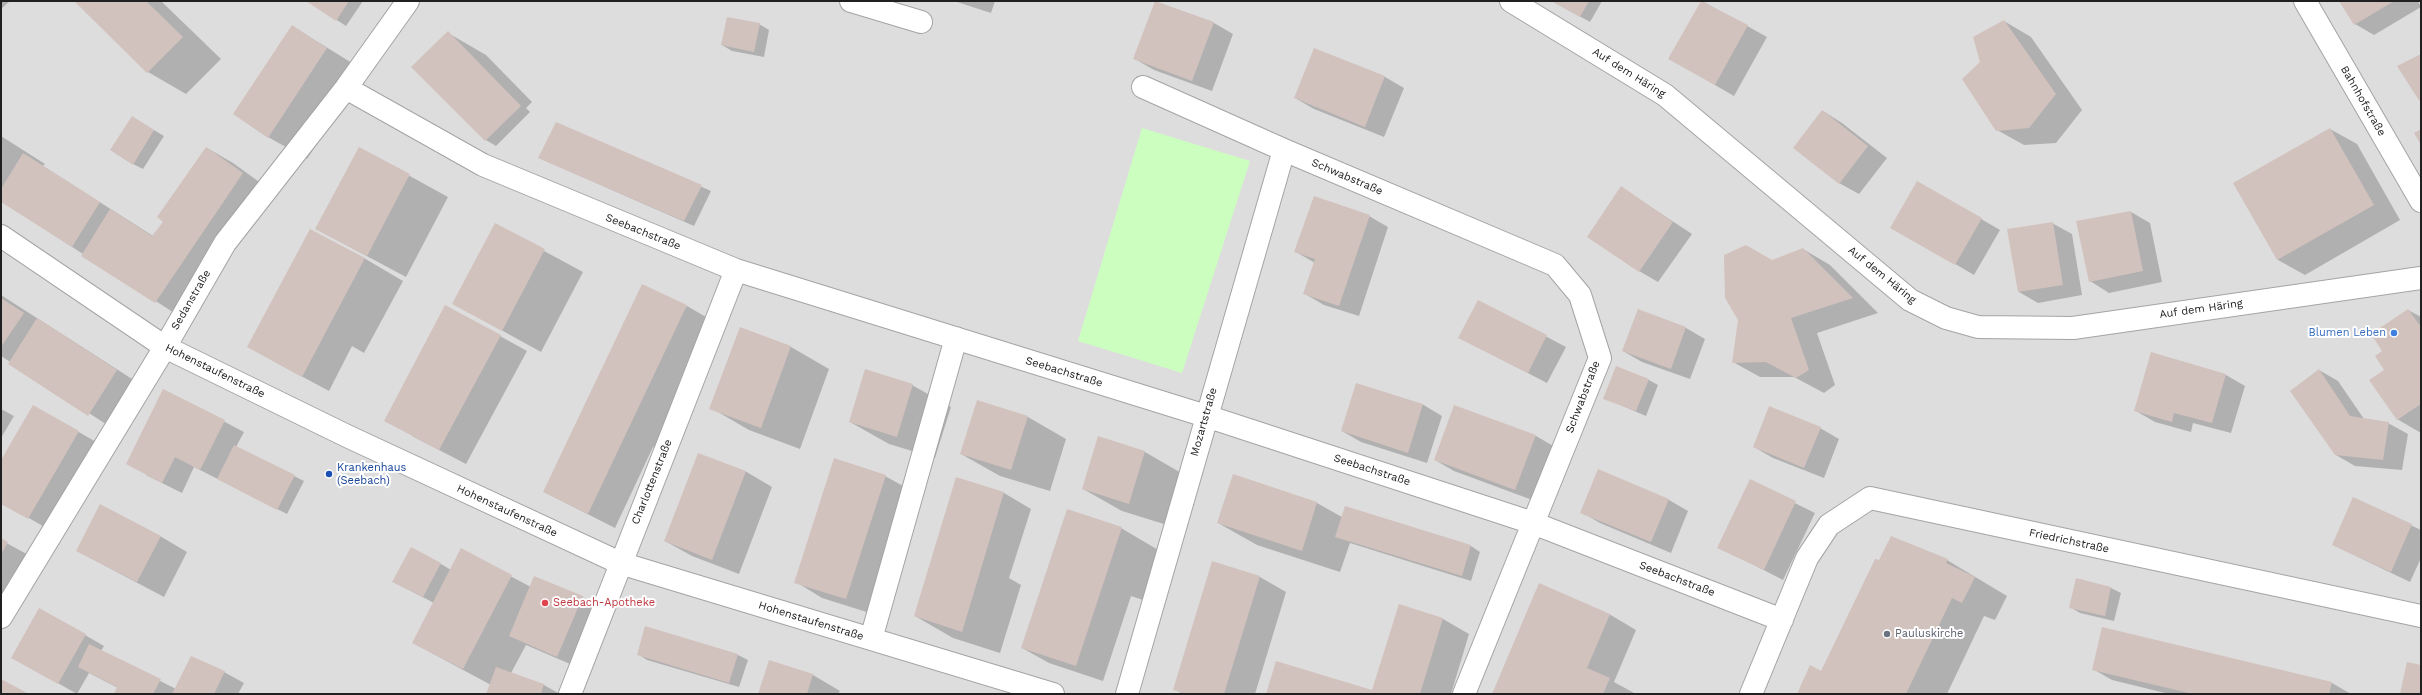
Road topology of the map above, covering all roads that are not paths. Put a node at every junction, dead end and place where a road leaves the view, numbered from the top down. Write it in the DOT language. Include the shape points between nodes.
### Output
graph roads {
  1 [pos="408,1"];
  2 [pos="851,1"];
  3 [pos="1511,1"];
  4 [pos="2305,1"];
  5 [pos="922,22"];
  6 [pos="1143,86"];
  7 [pos="346,88"];
  8 [pos="1284,150"];
  9 [pos="2421,201"];
  10 [pos="1,236"];
  11 [pos="736,270"];
  12 [pos="2421,278"];
  13 [pos="956,338"];
  14 [pos="165,347"];
  15 [pos="1206,416"];
  16 [pos="1533,523"];
  17 [pos="620,563"];
  18 [pos="2421,616"];
  19 [pos="1,617"];
  20 [pos="1782,620"];
  21 [pos="871,639"];
  22 [pos="570,694"];
  23 [pos="1053,694"];
  24 [pos="1127,694"];
  25 [pos="1464,694"];
  26 [pos="1751,694"];
  1 -- 7 [label="street, Sedanstraße"];
  2 -- 5 [label="street"];
  3 -- 12 [label="street, Auf dem Häring" via="1665,96 1910,300 1946,318 1978,327 2073,328"];
  4 -- 9 [label="street, Bahnhofstraße"];
  6 -- 8 [label="street, Schwabstraße"];
  7 -- 11 [label="street, Seebachstraße" via="483,165"];
  7 -- 14 [label="street, Sedanstraße" via="229,237"];
  8 -- 15 [label="street, Mozartstraße"];
  8 -- 16 [label="street, Schwabstraße" via="1555,265 1580,295 1600,358"];
  10 -- 14 [label="street, Hohenstaufenstraße"];
  11 -- 13 [label="street, Seebachstraße"];
  11 -- 17 [label="street, Charlottenstraße"];
  13 -- 15 [label="street, Seebachstraße"];
  13 -- 21 [label="street"];
  14 -- 17 [label="street, Hohenstaufenstraße" via="355,440"];
  14 -- 19 [label="street, Sedanstraße"];
  15 -- 16 [label="street, Seebachstraße"];
  15 -- 24 [label="street, Mozartstraße"];
  16 -- 20 [label="street, Seebachstraße"];
  16 -- 25 [label="street, Schwabstraße"];
  17 -- 21 [label="street, Hohenstaufenstraße"];
  17 -- 22 [label="street, Charlottenstraße"];
  18 -- 20 [label="street, Friedrichstraße" via="1870,498 1829,525 1808,558"];
  20 -- 26 [label="street, Friedrichstraße"];
  21 -- 23 [label="street, Hohenstaufenstraße"];
}
